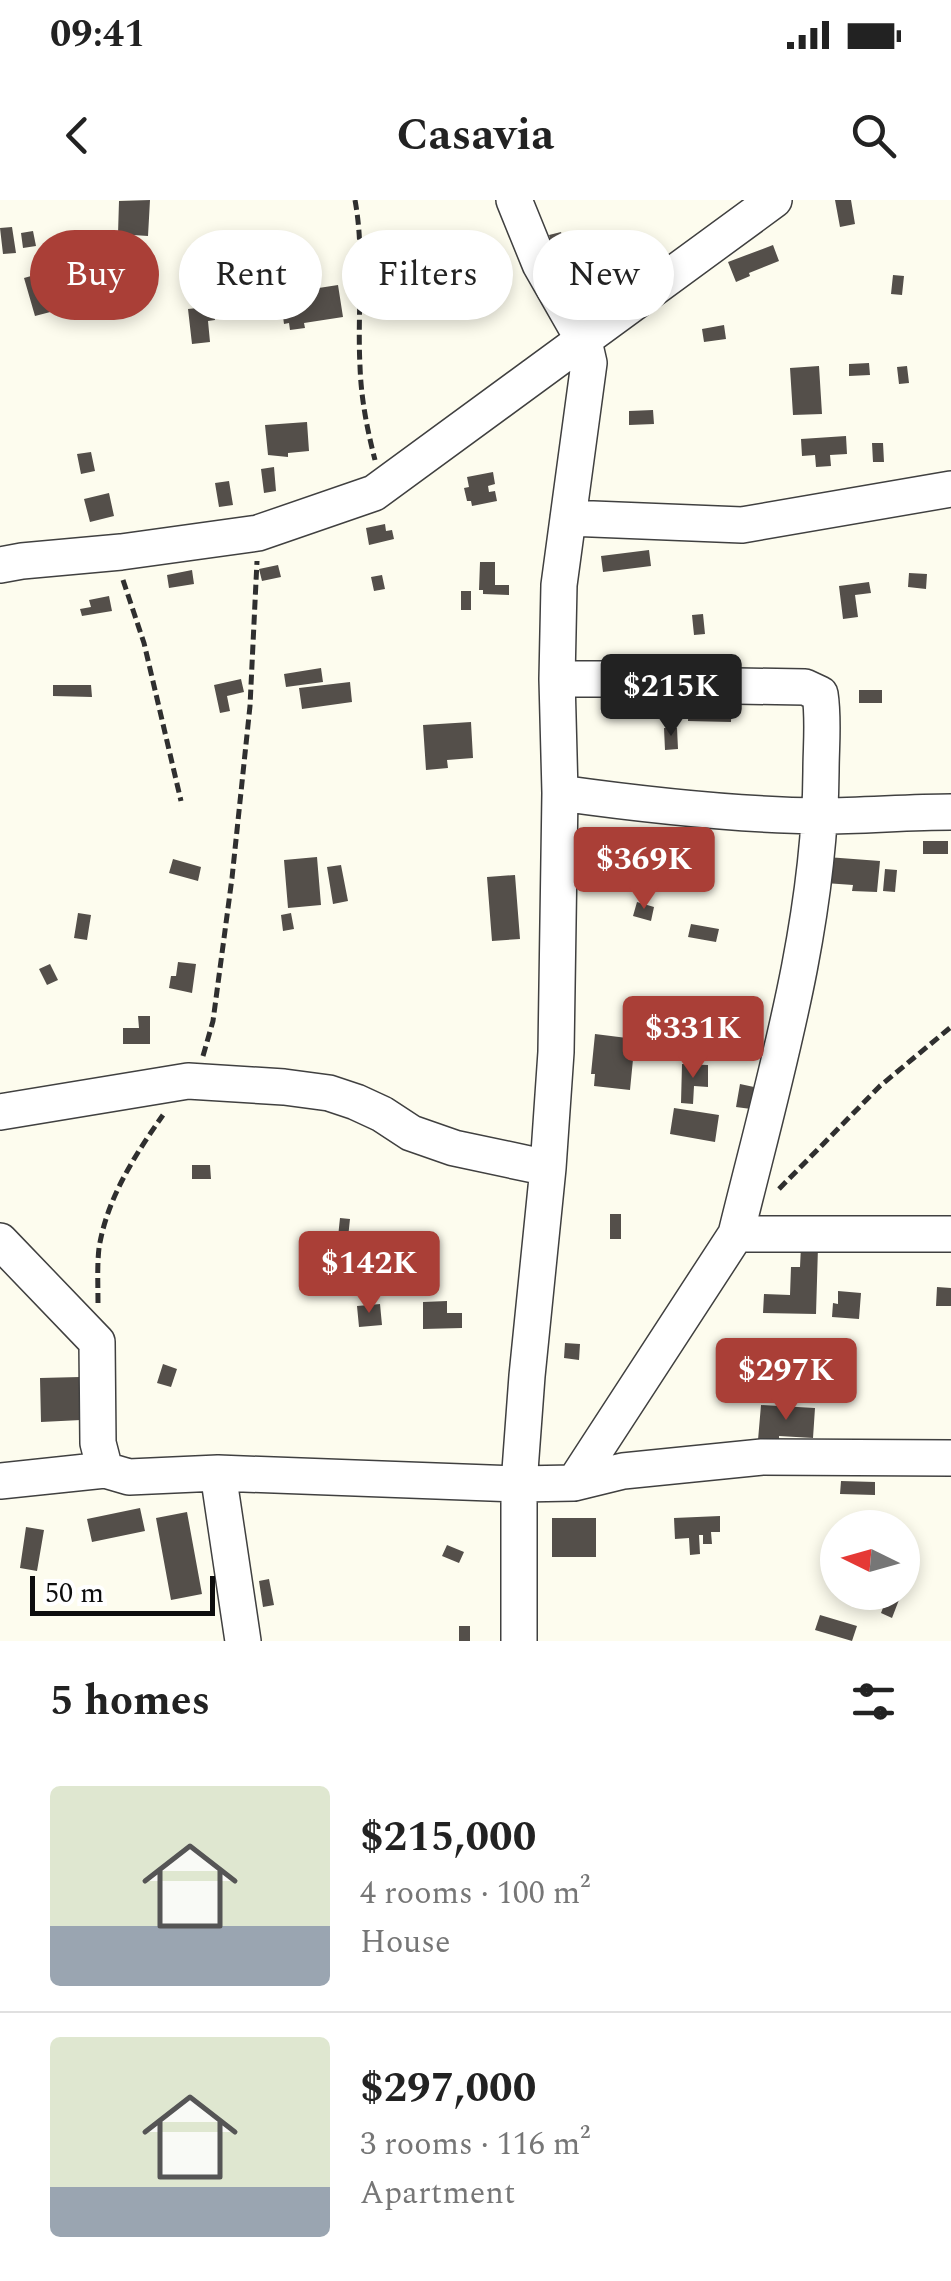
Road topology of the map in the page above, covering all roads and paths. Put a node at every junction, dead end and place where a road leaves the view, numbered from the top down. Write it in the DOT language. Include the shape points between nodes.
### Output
graph roads {
  1 [pos="354,200"];
  2 [pos="514,200"];
  3 [pos="774,200"];
  4 [pos="584,341"];
  5 [pos="383,487"];
  6 [pos="951,489"];
  7 [pos="568,518"];
  8 [pos="258,533"];
  9 [pos="120,552"];
  10 [pos="0,565"];
  11 [pos="557,680"];
  12 [pos="560,793"];
  13 [pos="182,801"];
  14 [pos="951,812"];
  15 [pos="821,816"];
  16 [pos="951,1027"];
  17 [pos="188,1080"];
  18 [pos="0,1112"];
  19 [pos="548,1168"];
  20 [pos="777,1191"];
  21 [pos="736,1234"];
  22 [pos="951,1234"];
  23 [pos="0,1240"];
  24 [pos="97,1342"];
  25 [pos="951,1458"];
  26 [pos="105,1470"];
  27 [pos="218,1473"];
  28 [pos="0,1482"];
  29 [pos="574,1483"];
  30 [pos="520,1484"];
  31 [pos="243,1641"];
  32 [pos="519,1641"];
  1 -- 5 [label="path" via="362,395"];
  2 -- 4 [label="street" via="540,264"];
  3 -- 4 [label="street"];
  4 -- 5 [label="street"];
  4 -- 7 [label="street" via="589,363"];
  5 -- 8 [label="street"];
  6 -- 7 [label="street" via="742,524"];
  7 -- 11 [label="street"];
  8 -- 9 [label="street"];
  8 -- 17 [label="path" via="250,706 220,967 204,1054"];
  9 -- 10 [label="street"];
  9 -- 13 [label="path"];
  11 -- 12 [label="street"];
  11 -- 15 [label="street" via="680,678 816,691"];
  12 -- 15 [label="street" via="670,808"];
  12 -- 19 [label="street"];
  14 -- 15 [label="street"];
  15 -- 21 [label="street" via="806,927"];
  16 -- 20 [label="path" via="880,1086"];
  17 -- 18 [label="street"];
  17 -- 19 [label="street" via="329,1093 454,1148"];
  17 -- 24 [label="path" via="111,1201 99,1248"];
  19 -- 30 [label="street"];
  21 -- 22 [label="street"];
  21 -- 29 [label="street"];
  23 -- 24 [label="street"];
  24 -- 26 [label="street" via="98,1443"];
  25 -- 29 [label="street" via="762,1457"];
  26 -- 27 [label="street" via="129,1478"];
  26 -- 28 [label="street"];
  27 -- 30 [label="street"];
  27 -- 31 [label="street"];
  29 -- 30 [label="street"];
  30 -- 32 [label="street"];
}
